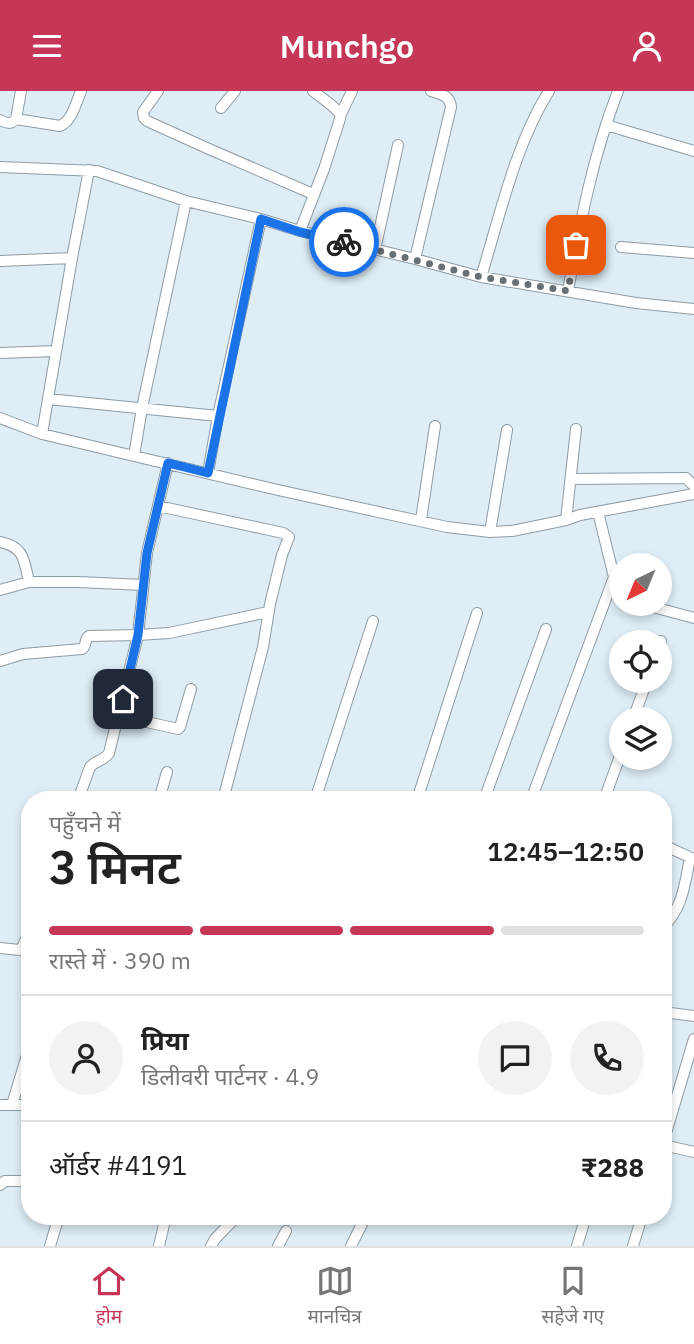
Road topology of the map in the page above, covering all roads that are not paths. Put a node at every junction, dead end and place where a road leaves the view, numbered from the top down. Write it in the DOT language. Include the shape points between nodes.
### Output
graph roads {
  1 [pos="21,91"];
  2 [pos="81,91"];
  3 [pos="158,91"];
  4 [pos="235,91"];
  5 [pos="313,91"];
  6 [pos="352,91"];
  7 [pos="431,91"];
  8 [pos="549,91"];
  9 [pos="618,91"];
  10 [pos="221,108"];
  11 [pos="341,114"];
  12 [pos="16,118"];
  13 [pos="0,120"];
  14 [pos="606,125"];
  15 [pos="398,145"];
  16 [pos="694,151"];
  17 [pos="0,167"];
  18 [pos="89,170"];
  19 [pos="313,194"];
  20 [pos="186,201"];
  21 [pos="261,219"];
  22 [pos="300,232"];
  23 [pos="621,247"];
  24 [pos="375,250"];
  25 [pos="694,253"];
  26 [pos="72,258"];
  27 [pos="415,259"];
  28 [pos="0,261"];
  29 [pos="481,277"];
  30 [pos="568,291"];
  31 [pos="694,309"];
  32 [pos="56,351"];
  33 [pos="0,352"];
  34 [pos="48,399"];
  35 [pos="142,408"];
  36 [pos="218,416"];
  37 [pos="0,418"];
  38 [pos="435,426"];
  39 [pos="576,429"];
  40 [pos="508,430"];
  41 [pos="42,434"];
  42 [pos="134,456"];
  43 [pos="168,463"];
  44 [pos="208,473"];
  45 [pos="571,479"];
  46 [pos="694,486"];
  47 [pos="694,493"];
  48 [pos="161,496"];
  49 [pos="598,512"];
  50 [pos="421,520"];
  51 [pos="566,520"];
  52 [pos="490,533"];
  53 [pos="0,542"];
  54 [pos="610,553"];
  55 [pos="29,582"];
  56 [pos="143,585"];
  57 [pos="609,588"];
  58 [pos="0,590"];
  59 [pos="268,612"];
  60 [pos="672,612"];
  61 [pos="477,613"];
  62 [pos="694,618"];
  63 [pos="373,621"];
  64 [pos="546,629"];
  65 [pos="138,635"];
  66 [pos="0,661"];
  67 [pos="191,689"];
  68 [pos="118,720"];
  69 [pos="615,770"];
  70 [pos="167,772"];
  71 [pos="81,791"];
  72 [pos="162,791"];
  73 [pos="225,791"];
  74 [pos="319,791"];
  75 [pos="419,791"];
  76 [pos="487,791"];
  77 [pos="534,791"];
  78 [pos="607,791"];
  79 [pos="672,849"];
  80 [pos="692,858"];
  81 [pos="672,918"];
  82 [pos="0,948"];
  83 [pos="21,950"];
  84 [pos="672,1013"];
  85 [pos="694,1016"];
  86 [pos="694,1039"];
  87 [pos="21,1075"];
  88 [pos="0,1105"];
  89 [pos="12,1105"];
  90 [pos="21,1105"];
  91 [pos="672,1114"];
  92 [pos="672,1146"];
  93 [pos="694,1152"];
  94 [pos="21,1180"];
  95 [pos="0,1185"];
  96 [pos="56,1225"];
  97 [pos="164,1225"];
  98 [pos="228,1225"];
  99 [pos="362,1225"];
  100 [pos="583,1225"];
  101 [pos="639,1225"];
  102 [pos="286,1231"];
  103 [pos="50,1246"];
  104 [pos="159,1246"];
  105 [pos="211,1246"];
  106 [pos="278,1246"];
  107 [pos="351,1246"];
  108 [pos="577,1246"];
  109 [pos="633,1246"];
  1 -- 12 [label="street"];
  2 -- 12 [label="street" via="64,125"];
  3 -- 19 [label="street" via="143,113 147,121"];
  4 -- 10 [label="street"];
  5 -- 11 [label="street"];
  6 -- 11 [label="street"];
  7 -- 27 [label="street" via="449,99 451,107"];
  8 -- 29 [label="street" via="516,163"];
  9 -- 14 [label="street"];
  11 -- 19 [label="street"];
  12 -- 13 [label="street" via="11,123"];
  14 -- 16 [label="street"];
  14 -- 30 [label="street"];
  15 -- 24 [label="street"];
  17 -- 18 [label="street"];
  18 -- 20 [label="street"];
  18 -- 26 [label="street"];
  19 -- 22 [label="street"];
  20 -- 21 [label="street"];
  20 -- 35 [label="street"];
  21 -- 22 [label="street"];
  21 -- 36 [label="street"];
  22 -- 24 [label="street"];
  23 -- 25 [label="street"];
  24 -- 27 [label="street"];
  26 -- 28 [label="street"];
  26 -- 32 [label="street"];
  27 -- 29 [label="street"];
  29 -- 30 [label="street"];
  30 -- 31 [label="street"];
  32 -- 33 [label="street"];
  32 -- 34 [label="street"];
  34 -- 35 [label="street"];
  34 -- 41 [label="street"];
  35 -- 36 [label="street"];
  35 -- 42 [label="street"];
  36 -- 44 [label="street"];
  37 -- 41 [label="street"];
  38 -- 50 [label="street"];
  39 -- 45 [label="street"];
  40 -- 52 [label="street"];
  41 -- 42 [label="street"];
  42 -- 43 [label="street"];
  43 -- 44 [label="street"];
  43 -- 48 [label="street"];
  44 -- 50 [label="street"];
  45 -- 46 [label="street" via="686,478"];
  45 -- 51 [label="street"];
  47 -- 49 [label="street"];
  48 -- 56 [label="street"];
  48 -- 59 [label="street" via="287,534"];
  49 -- 51 [label="street"];
  49 -- 54 [label="street"];
  50 -- 52 [label="street"];
  51 -- 52 [label="street"];
  53 -- 55 [label="street" via="20,551"];
  55 -- 56 [label="street"];
  55 -- 58 [label="street"];
  56 -- 65 [label="street"];
  57 -- 77 [label="street"];
  59 -- 65 [label="street"];
  59 -- 73 [label="street"];
  60 -- 62 [label="street"];
  61 -- 75 [label="street"];
  63 -- 74 [label="street"];
  64 -- 76 [label="street"];
  65 -- 66 [label="street" via="89,636 82,649"];
  65 -- 68 [label="street"];
  67 -- 68 [label="street" via="179,728"];
  68 -- 71 [label="street" via="109,753 92,764"];
  69 -- 78 [label="street"];
  70 -- 72 [label="street"];
  79 -- 80 [label="street"];
  80 -- 81 [label="street"];
  82 -- 83 [label="street"];
  84 -- 85 [label="street"];
  86 -- 91 [label="street"];
  87 -- 89 [label="street"];
  88 -- 89 [label="street"];
  89 -- 90 [label="street"];
  92 -- 93 [label="street"];
  94 -- 95 [label="street"];
  96 -- 103 [label="street"];
  97 -- 104 [label="street"];
  98 -- 105 [label="street"];
  99 -- 107 [label="street"];
  100 -- 108 [label="street"];
  101 -- 109 [label="street"];
  102 -- 106 [label="street"];
}
